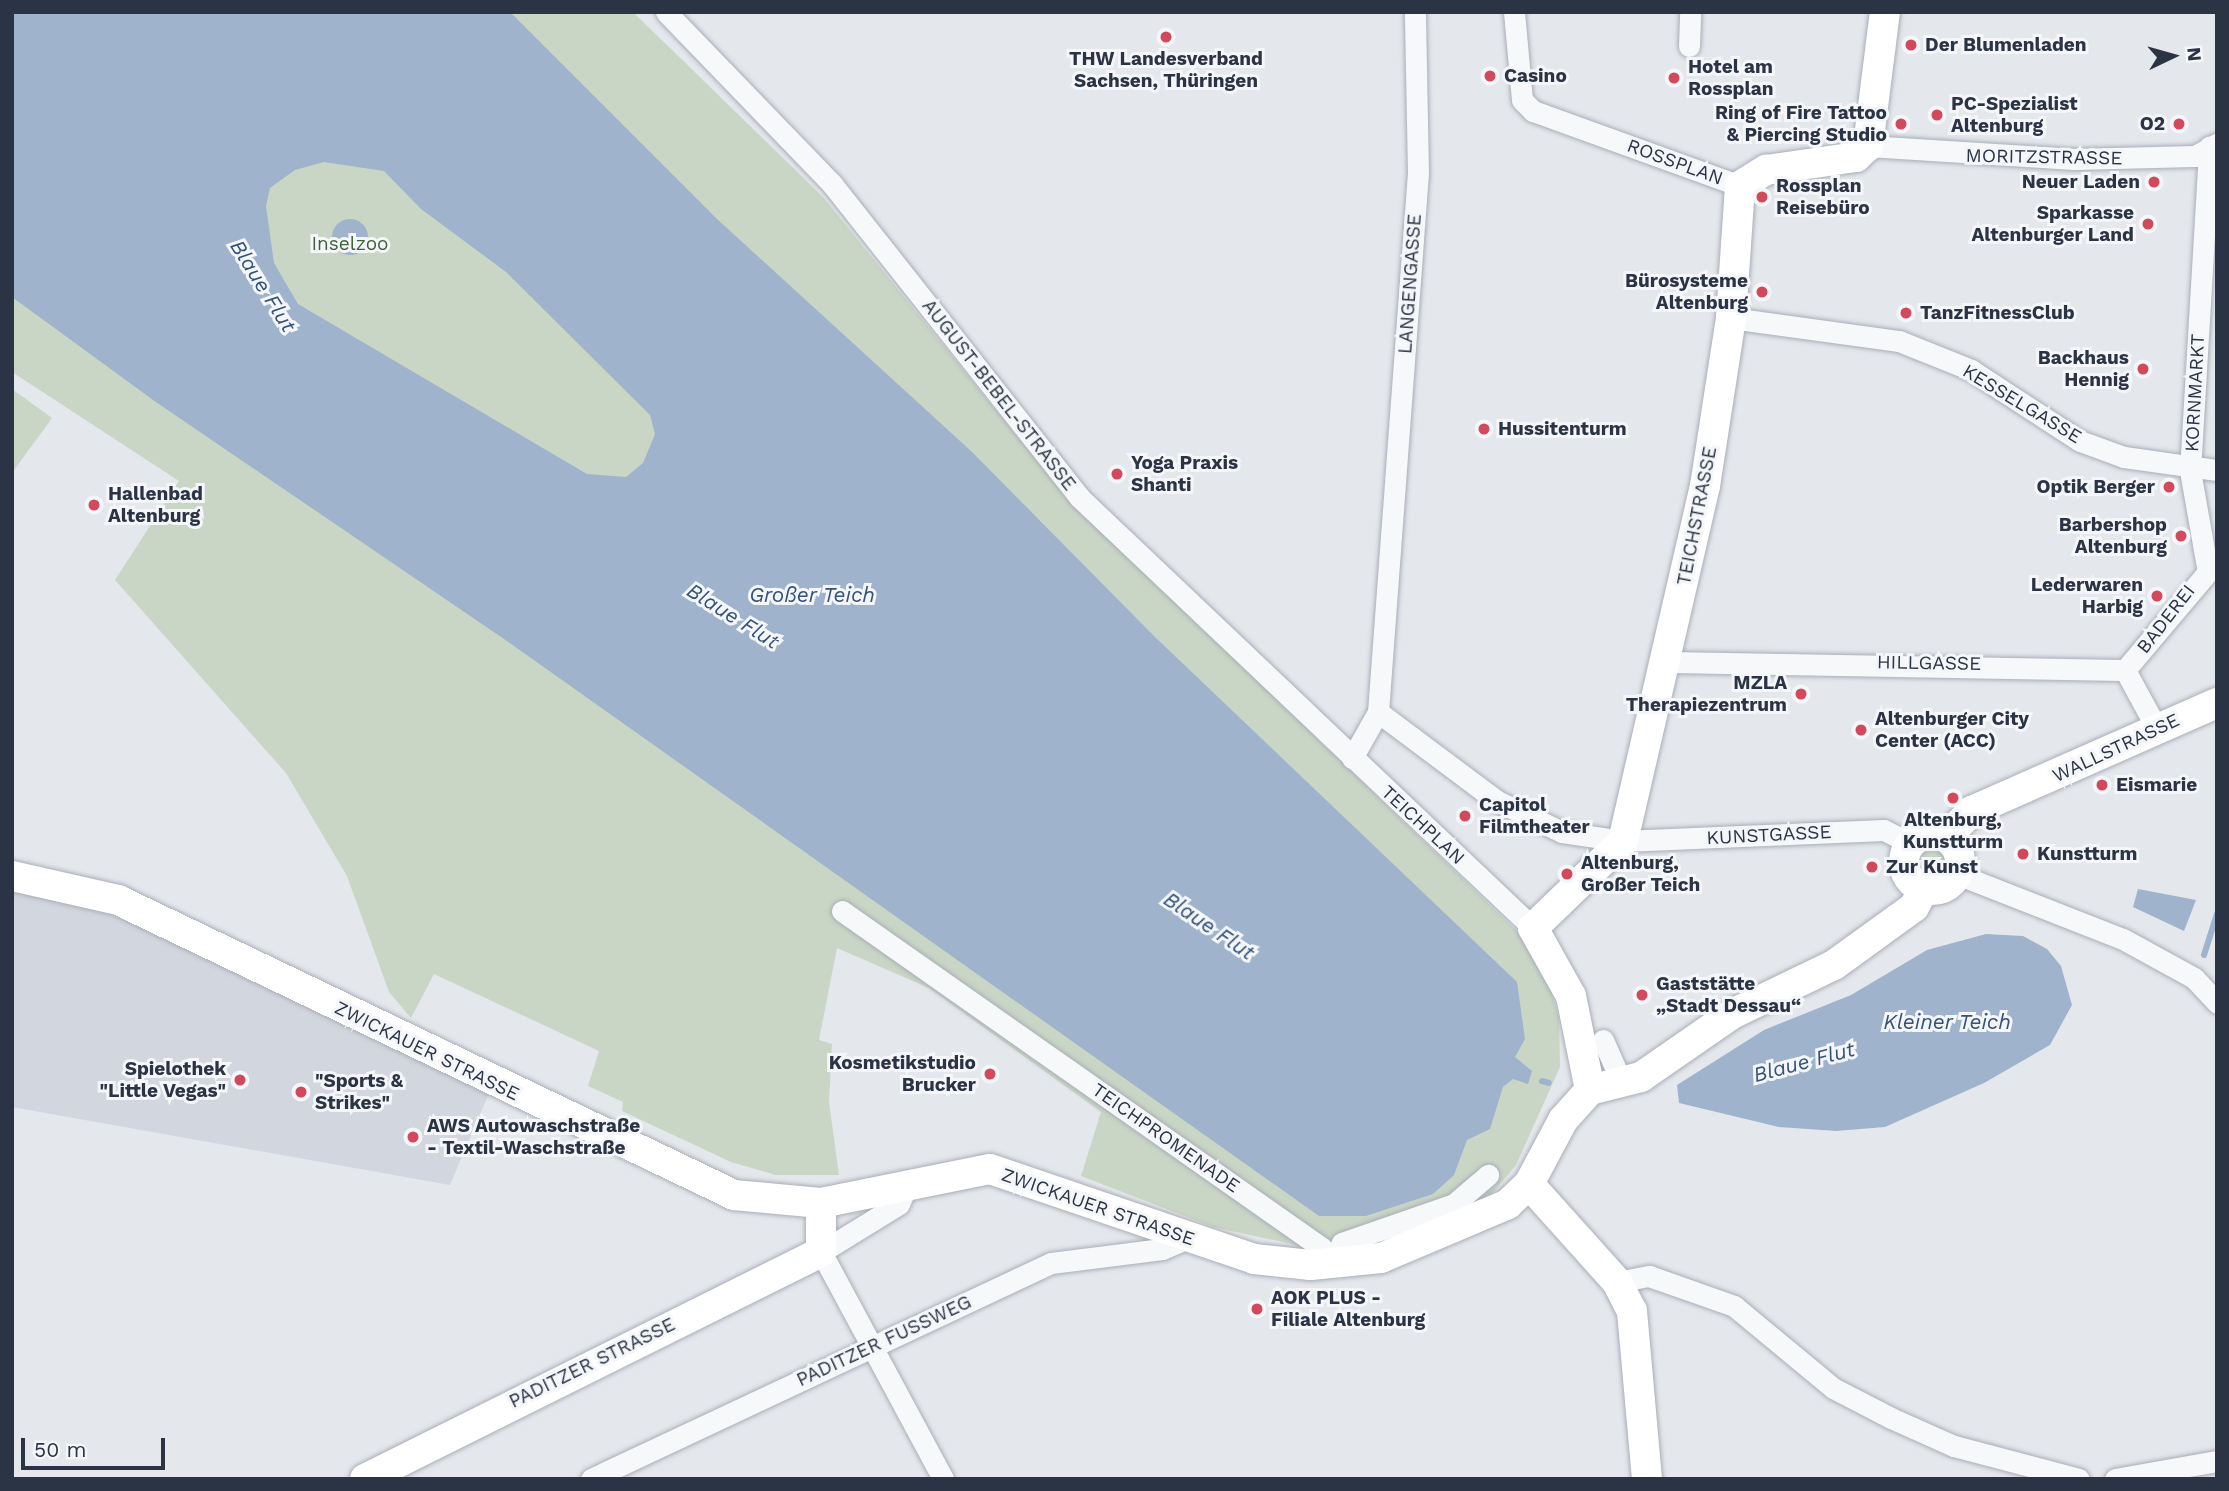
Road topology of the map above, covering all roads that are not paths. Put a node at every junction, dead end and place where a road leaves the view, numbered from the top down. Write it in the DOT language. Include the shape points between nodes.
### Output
graph roads {
  1 [pos="666,12"];
  2 [pos="1415,12"];
  3 [pos="1514,12"];
  4 [pos="1690,12"];
  5 [pos="1885,12"];
  6 [pos="1689,46"];
  7 [pos="1868,146"];
  8 [pos="2213,146"];
  9 [pos="1740,186"];
  10 [pos="1731,318"];
  11 [pos="2217,470"];
  12 [pos="2190,471"];
  13 [pos="2212,564"];
  14 [pos="1666,662"];
  15 [pos="2125,670"];
  16 [pos="2217,703"];
  17 [pos="1378,712"];
  18 [pos="2157,729"];
  19 [pos="1352,758"];
  20 [pos="1946,837"];
  21 [pos="1623,841"];
  22 [pos="1911,844"];
  23 [pos="1958,874"];
  24 [pos="12,876"];
  25 [pos="1924,889"];
  26 [pos="842,911"];
  27 [pos="1533,928"];
  28 [pos="2211,997"];
  29 [pos="1602,1040"];
  30 [pos="1621,1081"];
  31 [pos="1590,1090"];
  32 [pos="1488,1175"];
  33 [pos="1529,1184"];
  34 [pos="906,1188"];
  35 [pos="821,1203"];
  36 [pos="1188,1238"];
  37 [pos="821,1252"];
  38 [pos="1332,1264"];
  39 [pos="1617,1282"];
  40 [pos="869,1348"];
  41 [pos="2217,1461"];
  42 [pos="365,1479"];
  43 [pos="591,1479"];
  44 [pos="943,1479"];
  45 [pos="1647,1479"];
  46 [pos="2079,1479"];
  47 [pos="2115,1479"];
  1 -- 19 [label="street, AUGUST-BEBEL-STRASSE" via="832,184 1079,497"];
  2 -- 17 [label="street, LANGENGASSE" via="1418,173"];
  3 -- 9 [label="street, ROSSPLAN" via="1522,100 1533,111"];
  4 -- 6 [label="street"];
  5 -- 7 [label="street"];
  7 -- 8 [label="street, MORITZSTRASSE" via="2060,159 2196,156"];
  7 -- 9 [label="street, ROSSPLAN" via="1856,157 1766,170"];
  8 -- 12 [label="street, KORNMARKT"];
  9 -- 10 [label="street, TEICHSTRASSE"];
  10 -- 12 [label="street, KESSELGASSE" via="1899,341 1971,370 2080,441"];
  10 -- 14 [label="street, TEICHSTRASSE" via="1705,486"];
  11 -- 12 [label="street, KESSELGASSE"];
  12 -- 13 [label="street, BADEREI"];
  13 -- 15 [label="street, BADEREI"];
  14 -- 15 [label="street, HILLGASSE"];
  14 -- 21 [label="street, TEICHSTRASSE"];
  15 -- 18 [label="street"];
  16 -- 18 [label="street, WALLSTRASSE"];
  17 -- 19 [label="street"];
  17 -- 21 [label="street" via="1497,801 1562,832"];
  18 -- 20 [label="street, WALLSTRASSE" via="1972,811"];
  19 -- 27 [label="street, TEICHPLAN"];
  20 -- 22 [label="street" via="1928,835"];
  20 -- 23 [label="street" via="1959,857"];
  21 -- 22 [label="street, KUNSTGASSE" via="1884,830"];
  21 -- 27 [label="street"];
  22 -- 25 [label="street" via="1906,872"];
  23 -- 25 [label="street" via="1947,886"];
  23 -- 28 [label="street" via="2123,939 2194,978"];
  24 -- 35 [label="street, ZWICKAUER STRASSE" via="118,900 694,1179 734,1195"];
  25 -- 30 [label="street" via="1914,907 1834,965 1732,1014 1641,1077"];
  26 -- 38 [label="street, TEICHPROMENADE" via="1322,1248"];
  27 -- 31 [label="street" via="1572,996"];
  29 -- 30 [label="street"];
  30 -- 31 [label="street"];
  31 -- 33 [label="street" via="1563,1120"];
  32 -- 38 [label="street" via="1454,1204 1342,1243"];
  33 -- 38 [label="street, ZWICKAUER STRASSE" via="1508,1204 1426,1243"];
  33 -- 39 [label="street"];
  34 -- 35 [label="street, ZWICKAUER STRASSE"];
  34 -- 36 [label="street, ZWICKAUER STRASSE" via="980,1170 1012,1172"];
  34 -- 37 [label="street, PADITZER STRASSE" via="899,1205"];
  35 -- 37 [label="street"];
  36 -- 38 [label="street, ZWICKAUER STRASSE" via="1254,1259"];
  36 -- 40 [label="street, PADITZER FUSSWEG" via="1162,1250 1051,1263"];
  37 -- 40 [label="street"];
  37 -- 42 [label="street, PADITZER STRASSE"];
  39 -- 45 [label="street" via="1632,1311 1637,1343"];
  39 -- 46 [label="street" via="1649,1276 1734,1306 1833,1388 1891,1418 1954,1446"];
  40 -- 43 [label="street, PADITZER FUSSWEG"];
  40 -- 44 [label="street"];
  41 -- 47 [label="street"];
}
